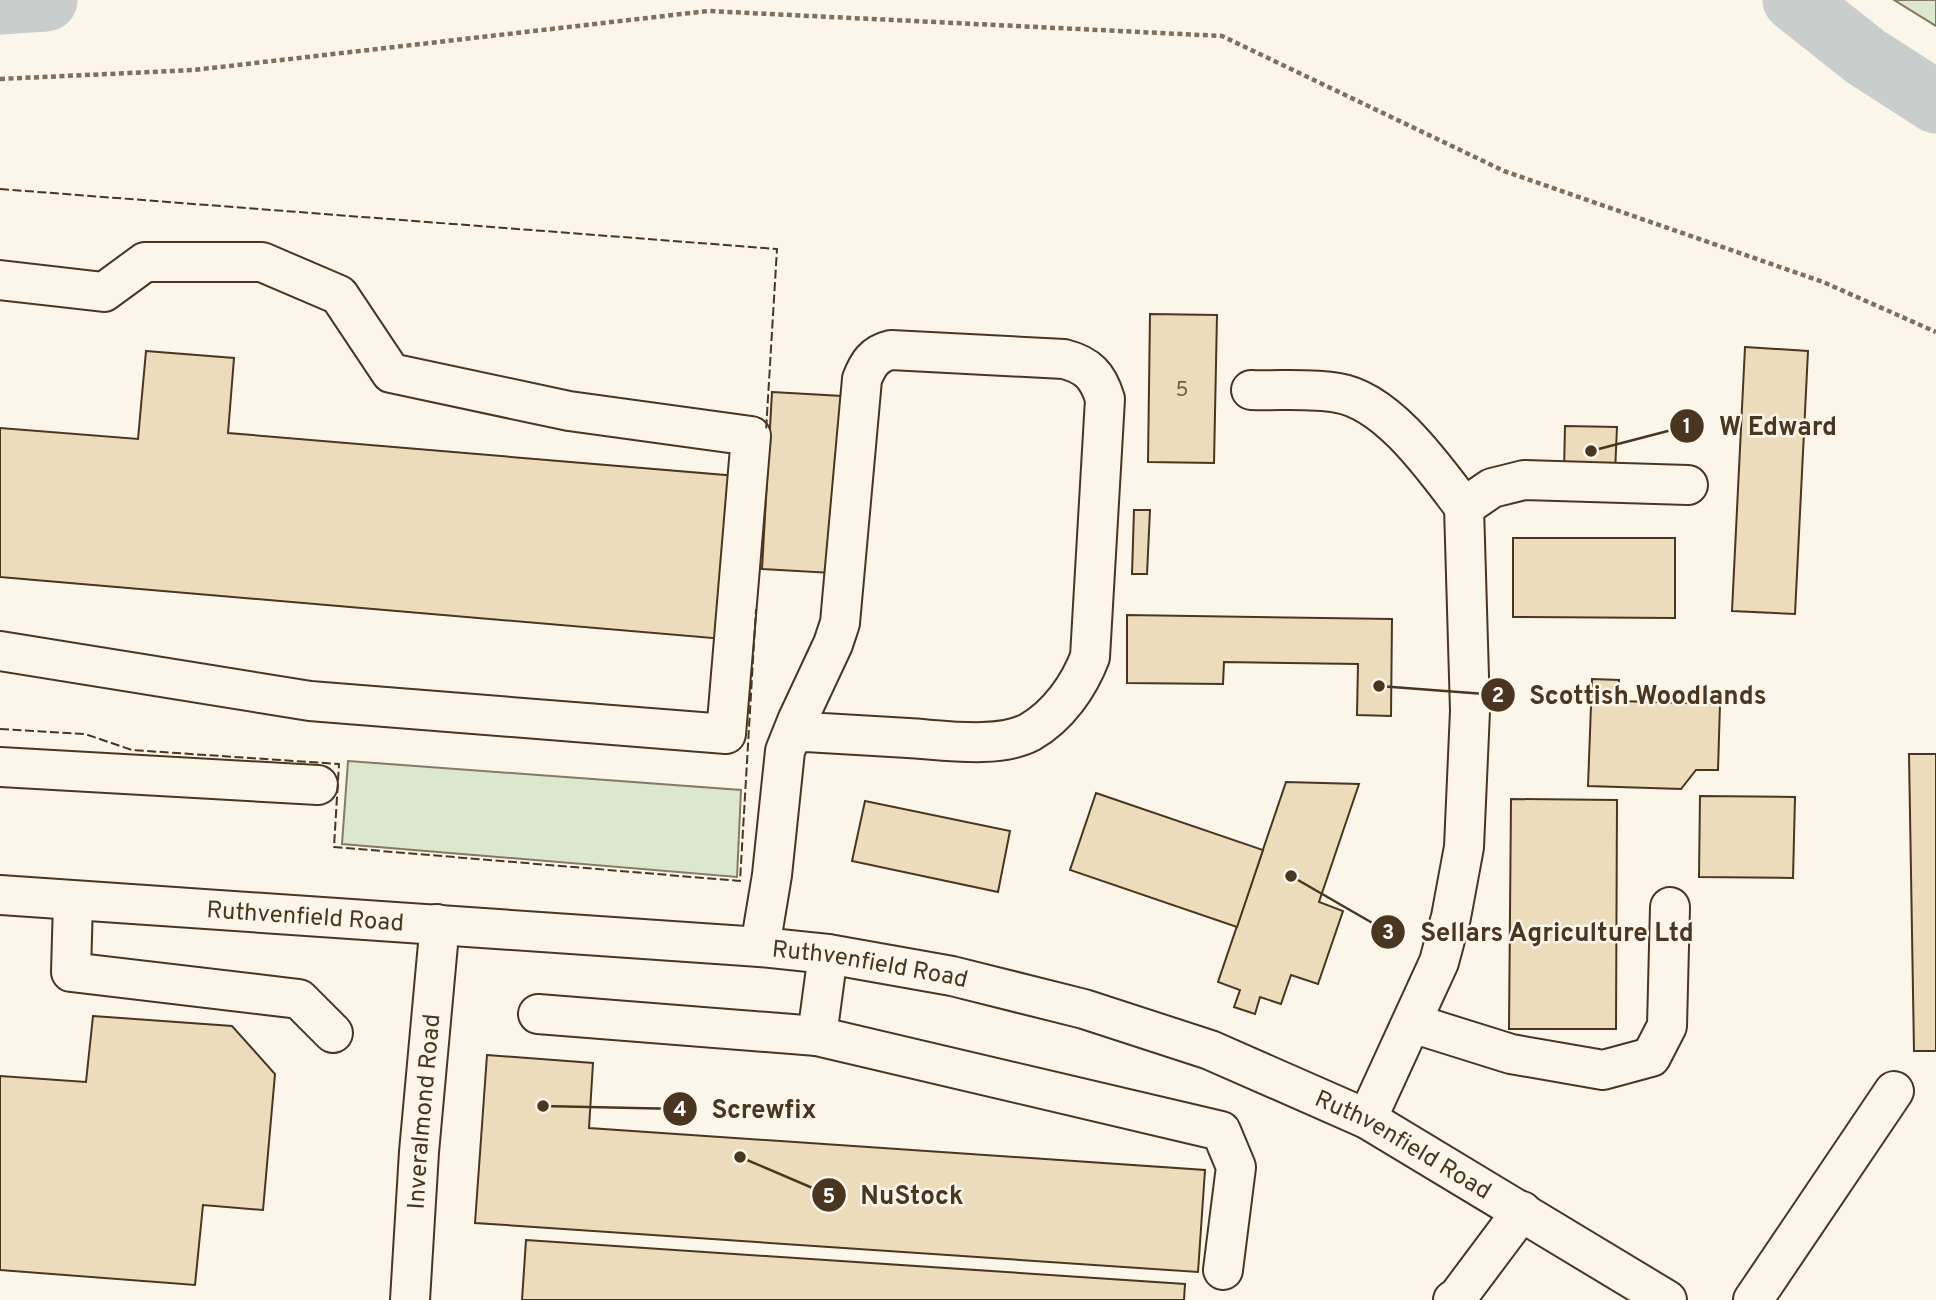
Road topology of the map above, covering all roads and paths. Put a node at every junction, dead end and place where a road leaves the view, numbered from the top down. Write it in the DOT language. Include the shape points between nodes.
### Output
graph roads {
  1 [pos="0,79"];
  2 [pos="0,280"];
  3 [pos="1936,332"];
  4 [pos="1251,390"];
  5 [pos="1688,485"];
  6 [pos="1464,508"];
  7 [pos="0,651"];
  8 [pos="792,734"];
  9 [pos="0,767"];
  10 [pos="318,785"];
  11 [pos="0,895"];
  12 [pos="73,902"];
  13 [pos="1670,907"];
  14 [pos="437,924"];
  15 [pos="760,947"];
  16 [pos="828,954"];
  17 [pos="538,1014"];
  18 [pos="1412,1023"];
  19 [pos="333,1033"];
  20 [pos="817,1036"];
  21 [pos="1894,1091"];
  22 [pos="1367,1119"];
  23 [pos="1522,1211"];
  24 [pos="1223,1270"];
  25 [pos="410,1300"];
  26 [pos="1453,1300"];
  27 [pos="1667,1300"];
  28 [pos="1753,1300"];
  1 -- 3 [label="path" via="194,70 708,11 1222,36 1504,171 1823,282"];
  2 -- 7 [label="street" via="104,292 145,262 262,262 339,295 391,373 569,411 751,436 726,734 310,701"];
  4 -- 6 [label="street" via="1340,393 1379,409 1427,458"];
  5 -- 6 [label="street" via="1524,480 1492,488"];
  6 -- 18 [label="street" via="1470,711 1464,847 1439,962"];
  8 -- 8 [label="street" via="840,623 862,379 873,358 891,350 906,350 1064,359 1086,366 1105,399 1090,657 1065,701 1030,732 1010,739"];
  8 -- 15 [label="street" via="785,751"];
  9 -- 10 [label="street"];
  11 -- 12 [label="street, Ruthvenfield Road"];
  12 -- 14 [label="street, Ruthvenfield Road"];
  12 -- 19 [label="street" via="71,972 299,999"];
  13 -- 18 [label="street" via="1667,1026 1651,1057 1603,1070 1511,1054"];
  14 -- 15 [label="street, Ruthvenfield Road"];
  14 -- 25 [label="street, Inveralmond Road"];
  15 -- 16 [label="street, Ruthvenfield Road"];
  16 -- 20 [label="street"];
  16 -- 22 [label="street, Ruthvenfield Road" via="952,976 1084,1009 1210,1050"];
  17 -- 20 [label="street"];
  18 -- 22 [label="street"];
  20 -- 24 [label="street" via="1221,1131 1236,1167"];
  21 -- 28 [label="street"];
  22 -- 23 [label="street, Ruthvenfield Road"];
  23 -- 26 [label="street"];
  23 -- 27 [label="street, Ruthvenfield Road"];
}
